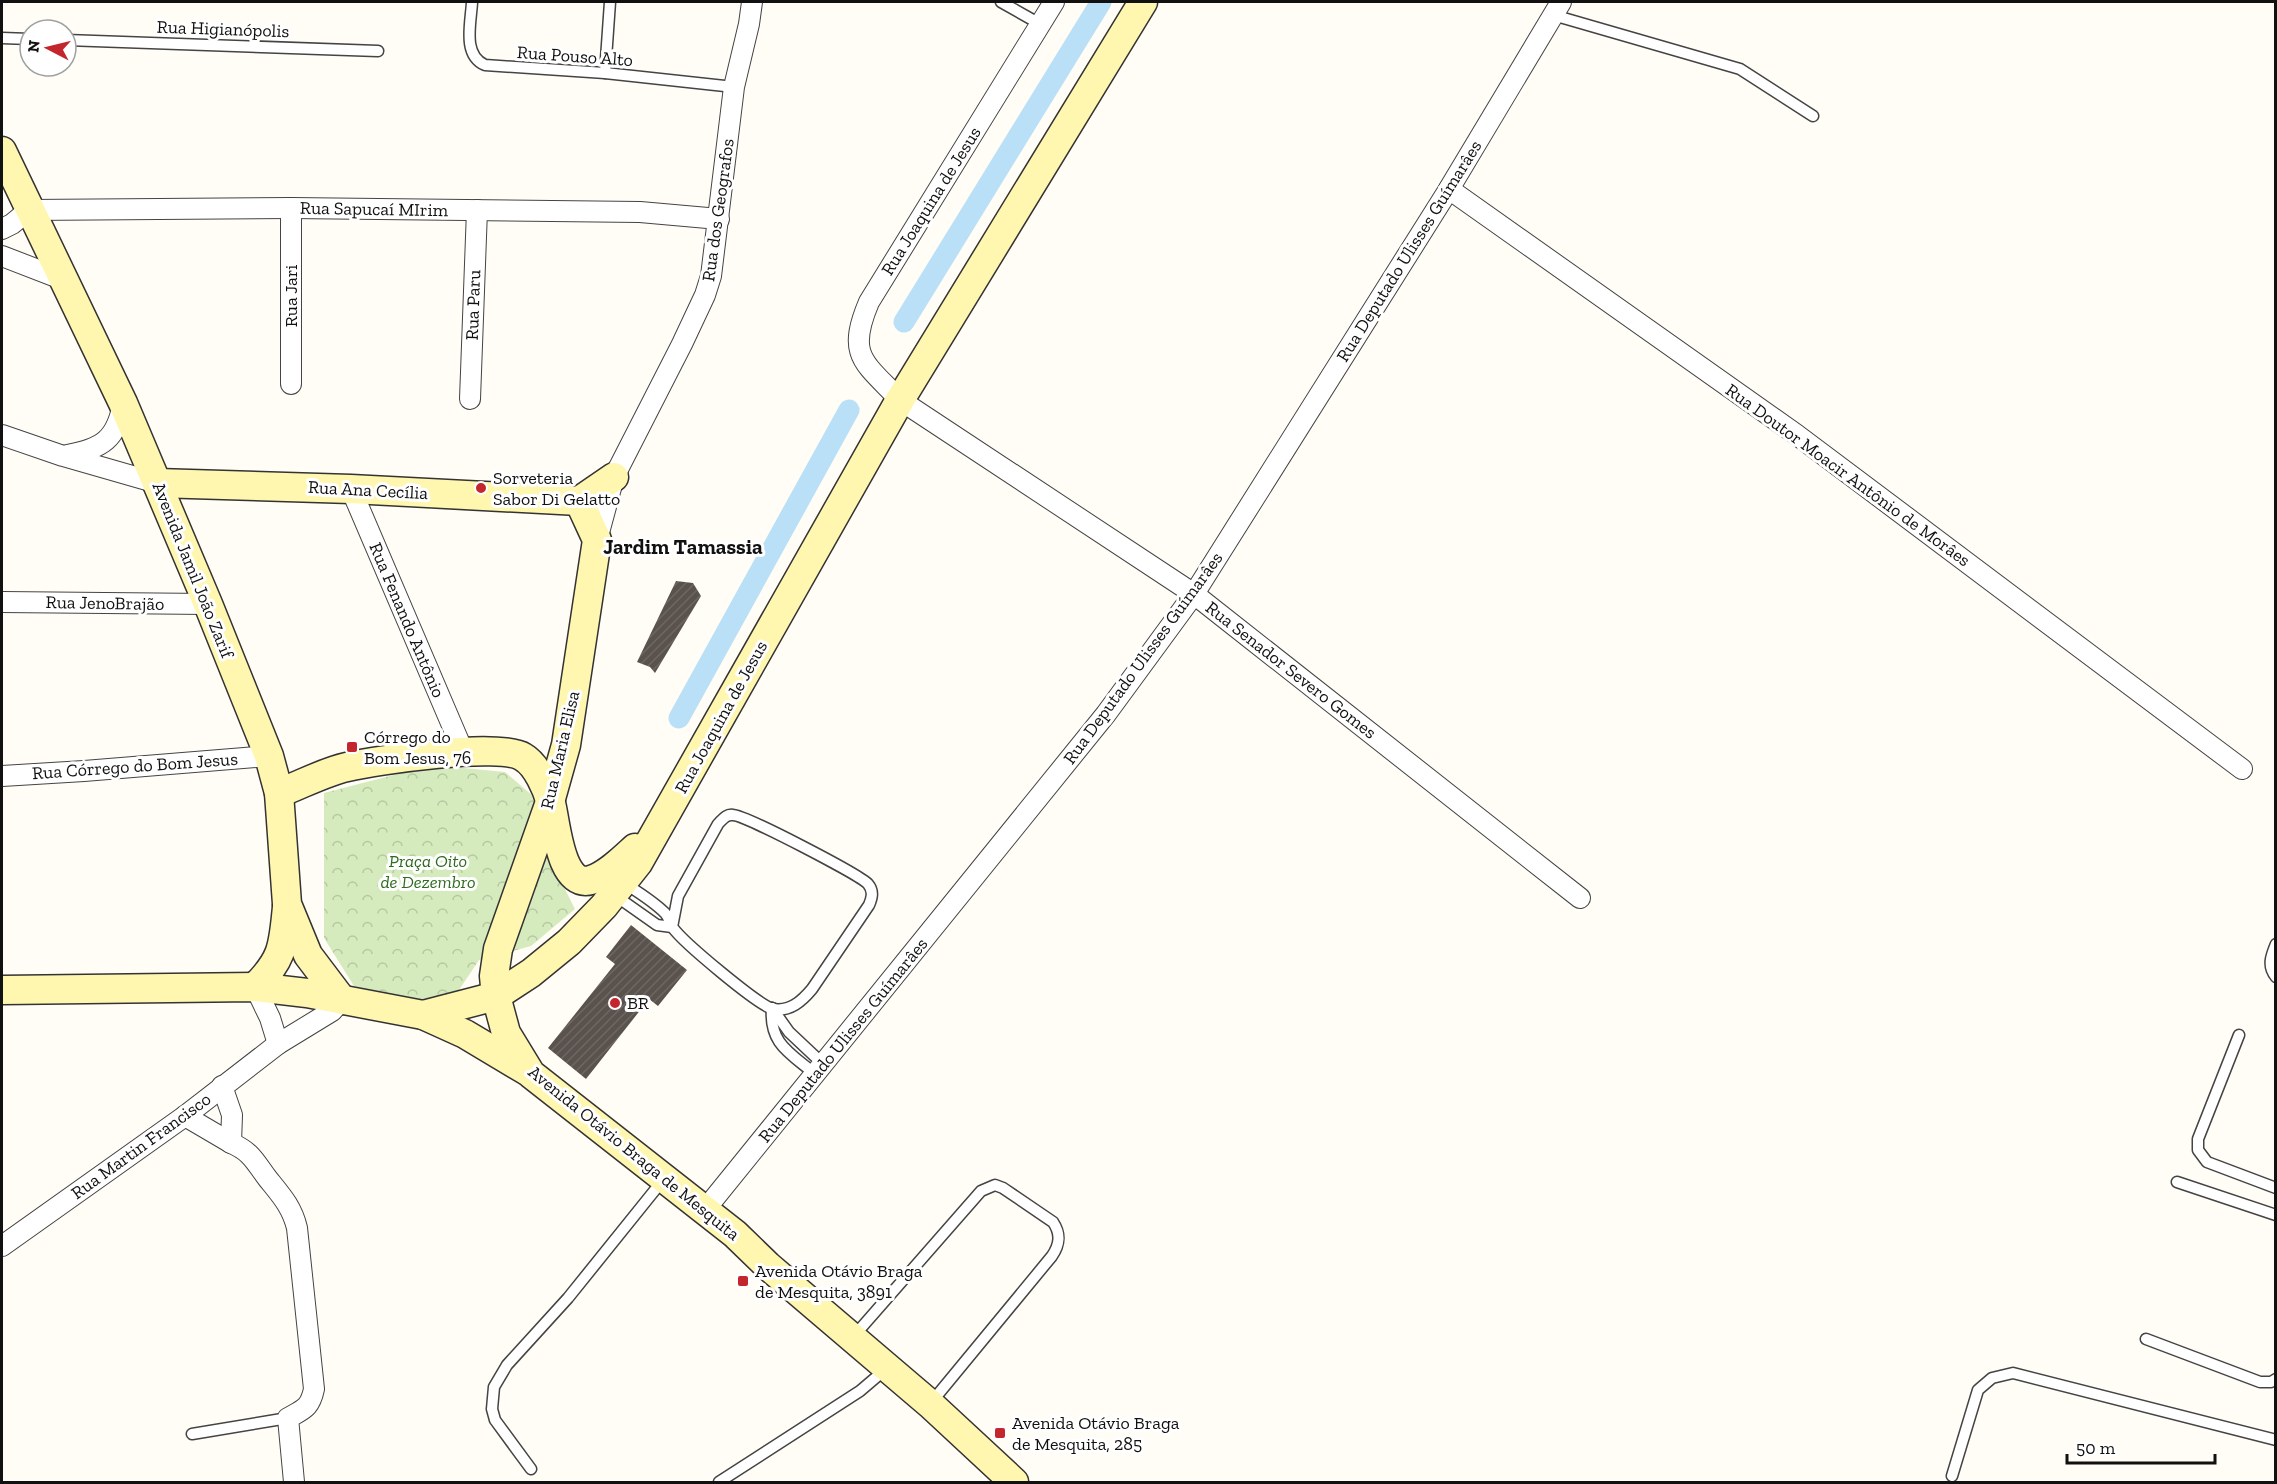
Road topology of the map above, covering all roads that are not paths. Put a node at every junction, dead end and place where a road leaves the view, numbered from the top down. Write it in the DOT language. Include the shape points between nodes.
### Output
graph roads {
  1 [pos="472,2"];
  2 [pos="610,2"];
  3 [pos="752,2"];
  4 [pos="1001,2"];
  5 [pos="1054,2"];
  6 [pos="1143,2"];
  7 [pos="1557,8"];
  8 [pos="1040,24"];
  9 [pos="2,38"];
  10 [pos="18,39"];
  11 [pos="78,40"];
  12 [pos="378,51"];
  13 [pos="605,73"];
  14 [pos="734,87"];
  15 [pos="1813,116"];
  16 [pos="2,151"];
  17 [pos="1449,189"];
  18 [pos="291,208"];
  19 [pos="29,210"];
  20 [pos="477,210"];
  21 [pos="719,219"];
  22 [pos="2,229"];
  23 [pos="2,256"];
  24 [pos="64,280"];
  25 [pos="291,384"];
  26 [pos="470,399"];
  27 [pos="900,400"];
  28 [pos="123,403"];
  29 [pos="2,435"];
  30 [pos="63,456"];
  31 [pos="614,477"];
  32 [pos="157,483"];
  33 [pos="351,489"];
  34 [pos="579,501"];
  35 [pos="597,540"];
  36 [pos="1194,594"];
  37 [pos="2,602"];
  38 [pos="208,604"];
  39 [pos="463,751"];
  40 [pos="269,756"];
  41 [pos="2242,769"];
  42 [pos="2,776"];
  43 [pos="279,794"];
  44 [pos="550,802"];
  45 [pos="658,829"];
  46 [pos="618,888"];
  47 [pos="1580,898"];
  48 [pos="287,904"];
  49 [pos="672,927"];
  50 [pos="2276,944"];
  51 [pos="2276,977"];
  52 [pos="255,987"];
  53 [pos="2,990"];
  54 [pos="496,996"];
  55 [pos="342,1000"];
  56 [pos="772,1008"];
  57 [pos="423,1015"];
  58 [pos="2239,1035"];
  59 [pos="278,1044"];
  60 [pos="819,1069"];
  61 [pos="531,1074"];
  62 [pos="222,1086"];
  63 [pos="185,1116"];
  64 [pos="231,1143"];
  65 [pos="664,1179"];
  66 [pos="2176,1182"];
  67 [pos="2276,1188"];
  68 [pos="704,1211"];
  69 [pos="2276,1215"];
  70 [pos="2,1246"];
  71 [pos="853,1337"];
  72 [pos="2146,1339"];
  73 [pos="888,1368"];
  74 [pos="2276,1379"];
  75 [pos="930,1404"];
  76 [pos="288,1418"];
  77 [pos="192,1434"];
  78 [pos="2276,1440"];
  79 [pos="531,1469"];
  80 [pos="1952,1476"];
  81 [pos="294,1482"];
  82 [pos="719,1482"];
  83 [pos="1013,1482"];
  1 -- 13 [label="lane, Rua Pouso Alto" via="470,48 477,62 495,67"];
  2 -- 13 [label="lane"];
  3 -- 14 [label="street, Rua dos Geografos"];
  4 -- 8 [label="lane"];
  5 -- 8 [label="street, Rua Joaquina de Jesus"];
  6 -- 27 [label="main road, Rua Joaquina de Jesus"];
  7 -- 15 [label="lane" via="1740,69"];
  7 -- 17 [label="street, Rua Deputado Ulisses Guímarâes"];
  8 -- 27 [label="street, Rua Joaquina de Jesus" via="868,302 860,323 860,353"];
  9 -- 10 [label="lane"];
  11 -- 12 [label="lane, Rua Higianópolis"];
  13 -- 14 [label="lane, Rua Pouso Alto"];
  14 -- 21 [label="street, Rua dos Geografos"];
  16 -- 19 [label="main road, Avenida Jamil João Zarif"];
  17 -- 36 [label="street, Rua Deputado Ulisses Guímarâes"];
  17 -- 41 [label="street, Rua Doutor Moacir Antônio de Morâes" via="1797,435"];
  18 -- 19 [label="street, Rua Sapucaí MIrim"];
  18 -- 20 [label="street, Rua Sapucaí MIrim"];
  18 -- 25 [label="street, Rua Jari"];
  19 -- 22 [label="street"];
  19 -- 24 [label="main road, Avenida Jamil João Zarif"];
  20 -- 21 [label="street, Rua Sapucaí MIrim" via="640,212"];
  20 -- 26 [label="street, Rua Paru"];
  21 -- 31 [label="street, Rua dos Geografos" via="705,295"];
  23 -- 24 [label="street"];
  24 -- 28 [label="main road, Avenida Jamil João Zarif"];
  27 -- 36 [label="street, Rua Senador Severo Gomes"];
  27 -- 45 [label="main road, Rua Joaquina de Jesus"];
  28 -- 30 [label="street" via="117,427 108,440 96,448"];
  28 -- 32 [label="main road, Avenida Jamil João Zarif"];
  29 -- 30 [label="street"];
  30 -- 32 [label="street"];
  31 -- 34 [label="main road"];
  31 -- 35 [label="street, Rua dos Geografos"];
  32 -- 33 [label="main road, Rua Ana Cecília"];
  32 -- 38 [label="main road, Avenida Jamil João Zarif"];
  33 -- 34 [label="main road, Rua Ana Cecília"];
  33 -- 39 [label="street, Rua Fenando Antônio"];
  34 -- 35 [label="main road"];
  35 -- 44 [label="main road, Rua Maria Elisa" via="566,745"];
  36 -- 47 [label="street, Rua Senador Severo Gomes"];
  36 -- 60 [label="street, Rua Deputado Ulisses Guímarâes" via="1106,714"];
  37 -- 38 [label="street, Rua JenoBrajão"];
  38 -- 40 [label="main road, Avenida Jamil João Zarif"];
  39 -- 43 [label="main road" via="346,767"];
  39 -- 44 [label="main road" via="497,751 523,757 543,784"];
  40 -- 42 [label="street, Rua Córrego do Bom Jesus"];
  40 -- 43 [label="main road, Avenida Jamil João Zarif"];
  43 -- 48 [label="main road, Avenida Jamil João Zarif"];
  44 -- 45 [label="main road" via="566,866 574,877 582,880 602,874"];
  44 -- 54 [label="main road, Rua Maria Elisa" via="498,949"];
  45 -- 46 [label="main road, Rua Joaquina de Jesus"];
  46 -- 49 [label="lane" via="657,925"];
  46 -- 49 [label="lane" via="667,914"];
  46 -- 54 [label="main road, Rua Joaquina de Jesus" via="568,942"];
  48 -- 52 [label="main road" via="276,964"];
  48 -- 55 [label="main road, Avenida Jamil João Zarif" via="308,956"];
  49 -- 56 [label="lane" via="723,974"];
  49 -- 56 [label="lane" via="678,896 718,824 732,814 867,882 872,889 869,906 812,989 792,1007"];
  50 -- 51 [label="lane" via="2270,959 2271,972"];
  52 -- 53 [label="main road"];
  52 -- 55 [label="main road"];
  52 -- 59 [label="street"];
  54 -- 57 [label="main road, Rua Joaquina de Jesus"];
  54 -- 61 [label="main road, Avenida Otávio Braga de Mesquita" via="506,1033"];
  55 -- 57 [label="main road"];
  55 -- 59 [label="street, Rua Martin Francisco" via="332,1011"];
  56 -- 60 [label="lane"];
  57 -- 61 [label="main road" via="465,1034"];
  58 -- 67 [label="lane" via="2198,1139 2198,1150 2207,1162"];
  59 -- 62 [label="street, Rua Martin Francisco"];
  60 -- 68 [label="street, Rua Deputado Ulisses Guímarâes"];
  61 -- 65 [label="main road, Avenida Otávio Braga de Mesquita"];
  62 -- 63 [label="street, Rua Martin Francisco"];
  62 -- 64 [label="street" via="232,1115"];
  63 -- 64 [label="street"];
  63 -- 70 [label="street, Rua Martin Francisco"];
  64 -- 76 [label="street" via="253,1157 294,1213 314,1389 306,1408"];
  65 -- 68 [label="main road, Avenida Otávio Braga de Mesquita"];
  65 -- 79 [label="lane" via="568,1298 507,1365 494,1387 495,1420"];
  66 -- 69 [label="lane"];
  68 -- 71 [label="main road, Avenida Otávio Braga de Mesquita"];
  71 -- 73 [label="main road, Avenida Otávio Braga de Mesquita"];
  71 -- 75 [label="lane" via="981,1191 995,1185 1003,1188 1053,1222 1058,1248"];
  72 -- 74 [label="lane" via="2260,1382"];
  73 -- 75 [label="main road, Avenida Otávio Braga de Mesquita"];
  73 -- 82 [label="lane" via="860,1391"];
  75 -- 83 [label="main road, Avenida Otávio Braga de Mesquita"];
  76 -- 77 [label="lane"];
  76 -- 81 [label="street"];
  78 -- 80 [label="lane" via="2013,1373 1992,1378 1978,1390"];
}
